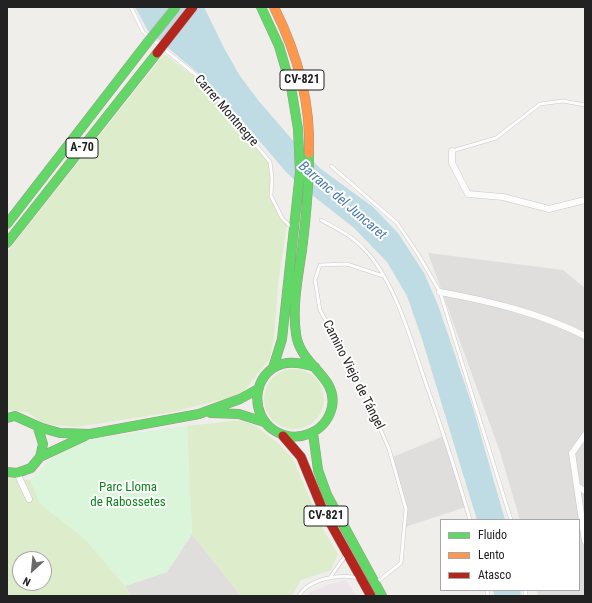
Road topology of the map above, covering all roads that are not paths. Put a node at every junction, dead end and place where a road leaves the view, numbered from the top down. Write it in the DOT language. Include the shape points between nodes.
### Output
graph roads {
  1 [pos="131,7"];
  2 [pos="176,7"];
  3 [pos="193,7"];
  4 [pos="262,7"];
  5 [pos="274,7"];
  6 [pos="585,105"];
  7 [pos="452,151"];
  8 [pos="331,166"];
  9 [pos="585,200"];
  10 [pos="321,220"];
  11 [pos="7,224"];
  12 [pos="294,230"];
  13 [pos="7,243"];
  14 [pos="383,276"];
  15 [pos="440,292"];
  16 [pos="585,336"];
  17 [pos="314,367"];
  18 [pos="273,368"];
  19 [pos="258,389"];
  20 [pos="206,413"];
  21 [pos="7,418"];
  22 [pos="264,422"];
  23 [pos="38,428"];
  24 [pos="313,433"];
  25 [pos="90,434"];
  26 [pos="585,435"];
  27 [pos="283,436"];
  28 [pos="40,457"];
  29 [pos="7,472"];
  30 [pos="17,473"];
  31 [pos="577,486"];
  32 [pos="585,491"];
  33 [pos="29,499"];
  34 [pos="470,519"];
  35 [pos="511,519"];
  36 [pos="585,541"];
  37 [pos="347,553"];
  38 [pos="331,576"];
  39 [pos="361,578"];
  40 [pos="376,584"];
  41 [pos="299,596"];
  42 [pos="371,596"];
  43 [pos="382,596"];
  1 -- 12 [label="lane, Carrer Montnegre" via="143,32 196,75 270,162 271,196 282,218"];
  2 -- 11 [label="main road, A-70, bridge"];
  3 -- 13 [label="main road, A-70, bridge"];
  4 -- 12 [label="main road, CV-821" via="287,68 296,112 300,172"];
  5 -- 17 [label="main road, CV-821" via="286,30 299,67 308,104 311,157 295,324 296,338 302,354"];
  6 -- 7 [label="lane" via="563,101 540,104 496,138"];
  7 -- 9 [label="street" via="452,163 468,194 504,197 549,209"];
  8 -- 15 [label="lane" via="396,223"];
  10 -- 14 [label="lane" via="345,233 364,249"];
  12 -- 18 [label="main road, CV-821" via="282,339"];
  14 -- 34 [label="lane" via="404,319"];
  14 -- 40 [label="lane, Camino Viejo de Tángel" via="347,264 320,266 315,280 320,310 362,387 389,449 406,509 401,563"];
  15 -- 16 [label="street" via="508,307 568,327"];
  15 -- 35 [label="lane"];
  17 -- 18 [label="main road, CV-821" via="294,361"];
  17 -- 24 [label="main road, CV-821" via="323,374 329,384 332,400 328,417"];
  18 -- 19 [label="main road, CV-821" via="261,381"];
  19 -- 20 [label="main road, CV-821" via="237,401"];
  19 -- 22 [label="main road" via="258,406"];
  20 -- 22 [label="main road, CV-821" via="239,414"];
  20 -- 25 [label="main road, CV-821"];
  21 -- 23 [label="main road, CV-821" via="14,416"];
  22 -- 27 [label="main road, CV-821"];
  23 -- 25 [label="main road, CV-821" via="71,435"];
  23 -- 28 [label="main road" via="43,444"];
  24 -- 27 [label="main road"];
  24 -- 40 [label="main road, CV-821" via="318,470 327,495"];
  25 -- 28 [label="main road, CV-821"];
  26 -- 31 [label="street" via="572,453"];
  27 -- 37 [label="main road, CV-821" via="301,457 322,508"];
  28 -- 30 [label="main road, CV-821" via="31,468"];
  29 -- 30 [label="main road"];
  30 -- 33 [label="street"];
  31 -- 32 [label="street"];
  31 -- 36 [label="street"];
  37 -- 38 [label="lane"];
  37 -- 39 [label="main road, CV-821"];
  38 -- 39 [label="lane"];
  38 -- 41 [label="lane" via="302,590"];
  39 -- 42 [label="main road, CV-821"];
  40 -- 43 [label="main road, CV-821"];
}
